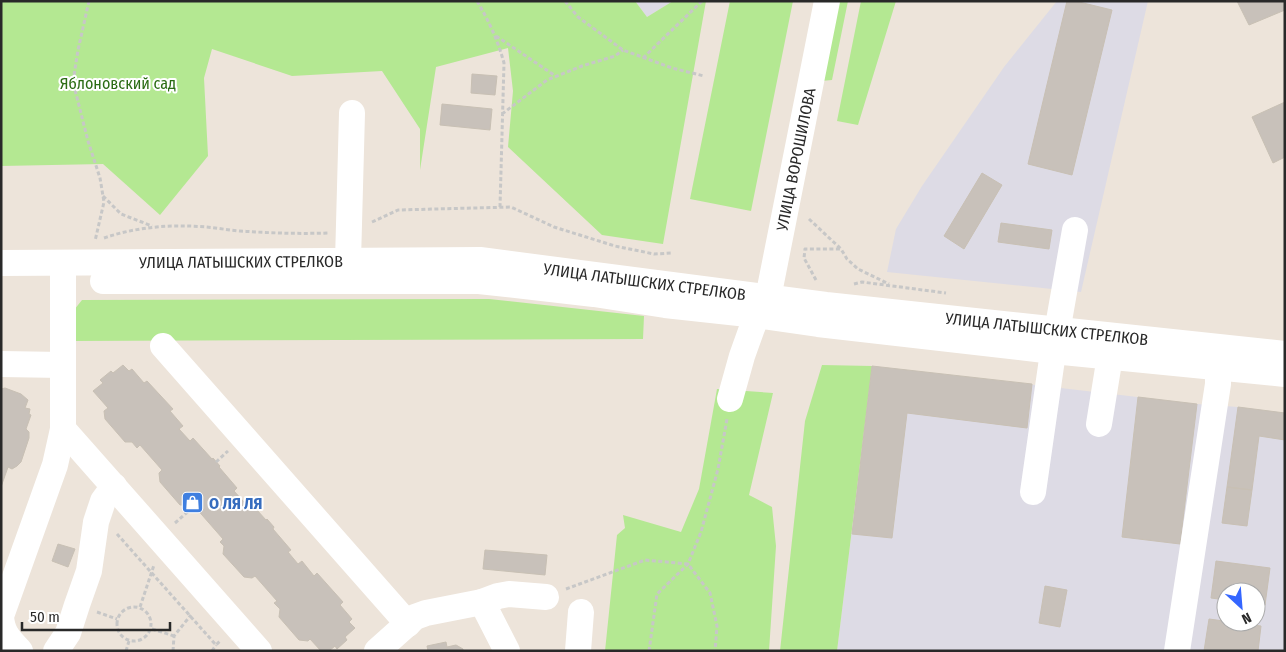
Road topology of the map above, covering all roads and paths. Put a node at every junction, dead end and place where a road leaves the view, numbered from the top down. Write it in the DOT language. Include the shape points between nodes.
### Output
graph roads {
  1 [pos="89,1"];
  2 [pos="477,1"];
  3 [pos="565,1"];
  4 [pos="702,1"];
  5 [pos="810,1"];
  6 [pos="827,1"];
  7 [pos="495,36"];
  8 [pos="622,50"];
  9 [pos="643,58"];
  10 [pos="704,76"];
  11 [pos="557,77"];
  12 [pos="352,113"];
  13 [pos="502,114"];
  14 [pos="103,196"];
  15 [pos="500,208"];
  16 [pos="809,219"];
  17 [pos="152,226"];
  18 [pos="1075,230"];
  19 [pos="349,232"];
  20 [pos="96,241"];
  21 [pos="86,242"];
  22 [pos="841,248"];
  23 [pos="805,249"];
  24 [pos="671,253"];
  25 [pos="348,261"];
  26 [pos="1,263"];
  27 [pos="63,272"];
  28 [pos="1,281"];
  29 [pos="891,286"];
  30 [pos="759,303"];
  31 [pos="1055,340"];
  32 [pos="162,346"];
  33 [pos="1285,354"];
  34 [pos="1110,356"];
  35 [pos="1220,357"];
  36 [pos="1,364"];
  37 [pos="63,365"];
  38 [pos="1285,374"];
  39 [pos="730,399"];
  40 [pos="1099,424"];
  41 [pos="63,429"];
  42 [pos="222,457"];
  43 [pos="216,462"];
  44 [pos="114,486"];
  45 [pos="1033,492"];
  46 [pos="191,509"];
  47 [pos="99,513"];
  48 [pos="167,533"];
  49 [pos="688,564"];
  50 [pos="151,572"];
  51 [pos="212,597"];
  52 [pos="546,597"];
  53 [pos="482,602"];
  54 [pos="140,607"];
  55 [pos="581,612"];
  56 [pos="190,616"];
  57 [pos="408,624"];
  58 [pos="237,626"];
  59 [pos="152,629"];
  60 [pos="174,636"];
  61 [pos="129,642"];
  62 [pos="216,645"];
  63 [pos="378,650"];
  64 [pos="20,651"];
  65 [pos="56,651"];
  66 [pos="126,651"];
  67 [pos="173,651"];
  68 [pos="212,651"];
  69 [pos="259,651"];
  70 [pos="507,651"];
  71 [pos="578,651"];
  72 [pos="649,651"];
  73 [pos="715,651"];
  74 [pos="1177,651"];
  1 -- 14 [label="path" via="73,82"];
  2 -- 7 [label="path"];
  3 -- 8 [label="path" via="583,21"];
  4 -- 9 [label="path"];
  5 -- 30 [label="street, УЛИЦА ВОРОШИЛОВА"];
  6 -- 30 [label="street, УЛИЦА ВОРОШИЛОВА"];
  7 -- 11 [label="path"];
  7 -- 13 [label="path" via="504,63"];
  8 -- 9 [label="path"];
  8 -- 11 [label="path" via="615,56"];
  9 -- 10 [label="path"];
  11 -- 13 [label="path" via="547,80"];
  12 -- 19 [label="street"];
  13 -- 15 [label="path"];
  14 -- 17 [label="path" via="121,214"];
  14 -- 20 [label="path"];
  15 -- 19 [label="path" via="398,210"];
  15 -- 24 [label="path" via="511,207 554,227 615,246 654,254"];
  16 -- 22 [label="path"];
  17 -- 19 [label="path" via="290,234"];
  17 -- 20 [label="path"];
  18 -- 31 [label="street"];
  19 -- 25 [label="street"];
  20 -- 21 [label="path"];
  20 -- 27 [label="path"];
  22 -- 23 [label="path"];
  22 -- 29 [label="path" via="858,269"];
  25 -- 27 [label="street, УЛИЦА ЛАТЫШСКИХ СТРЕЛКОВ"];
  25 -- 30 [label="street, УЛИЦА ЛАТЫШСКИХ СТРЕЛКОВ" via="480,260"];
  26 -- 27 [label="street, УЛИЦА ЛАТЫШСКИХ СТРЕЛКОВ"];
  27 -- 28 [label="street, УЛИЦА ЛАТЫШСКИХ СТРЕЛКОВ"];
  27 -- 30 [label="street, УЛИЦА ЛАТЫШСКИХ СТРЕЛКОВ" via="479,281 665,305"];
  27 -- 37 [label="street"];
  30 -- 31 [label="street, УЛИЦА ЛАТЫШСКИХ СТРЕЛКОВ" via="818,324"];
  30 -- 39 [label="street, УЛИЦА ВОРОШИЛОВА"];
  31 -- 34 [label="street, УЛИЦА ЛАТЫШСКИХ СТРЕЛКОВ"];
  31 -- 35 [label="street, УЛИЦА ЛАТЫШСКИХ СТРЕЛКОВ"];
  31 -- 45 [label="street"];
  32 -- 57 [label="street"];
  33 -- 35 [label="street, УЛИЦА ЛАТЫШСКИХ СТРЕЛКОВ"];
  34 -- 35 [label="street, УЛИЦА ЛАТЫШСКИХ СТРЕЛКОВ"];
  34 -- 40 [label="street"];
  35 -- 38 [label="street, УЛИЦА ЛАТЫШСКИХ СТРЕЛКОВ"];
  35 -- 74 [label="street"];
  36 -- 37 [label="street"];
  37 -- 41 [label="street"];
  39 -- 49 [label="path" via="718,470 701,532"];
  41 -- 44 [label="street"];
  41 -- 64 [label="street" via="54,465 2,616 2,627"];
  42 -- 43 [label="path"];
  44 -- 47 [label="street"];
  44 -- 48 [label="street"];
  46 -- 48 [label="path"];
  47 -- 50 [label="path"];
  47 -- 65 [label="street" via="89,571 68,633"];
  48 -- 50 [label="path"];
  48 -- 51 [label="street"];
  49 -- 52 [label="path" via="645,560"];
  49 -- 72 [label="path" via="657,594"];
  49 -- 73 [label="path" via="710,593 717,626"];
  50 -- 54 [label="path"];
  50 -- 56 [label="path"];
  51 -- 56 [label="path"];
  51 -- 58 [label="street"];
  52 -- 53 [label="street" via="509,594"];
  53 -- 57 [label="street" via="426,613"];
  53 -- 70 [label="street"];
  54 -- 59 [label="path" via="148,612"];
  54 -- 61 [label="path" via="122,611 117,619 121,636"];
  55 -- 71 [label="street"];
  56 -- 60 [label="path"];
  56 -- 62 [label="path"];
  57 -- 63 [label="street"];
  58 -- 62 [label="path"];
  58 -- 69 [label="street"];
  59 -- 60 [label="path"];
  59 -- 61 [label="path" via="147,637"];
  60 -- 67 [label="path"];
  61 -- 66 [label="path"];
  62 -- 68 [label="path"];
}
